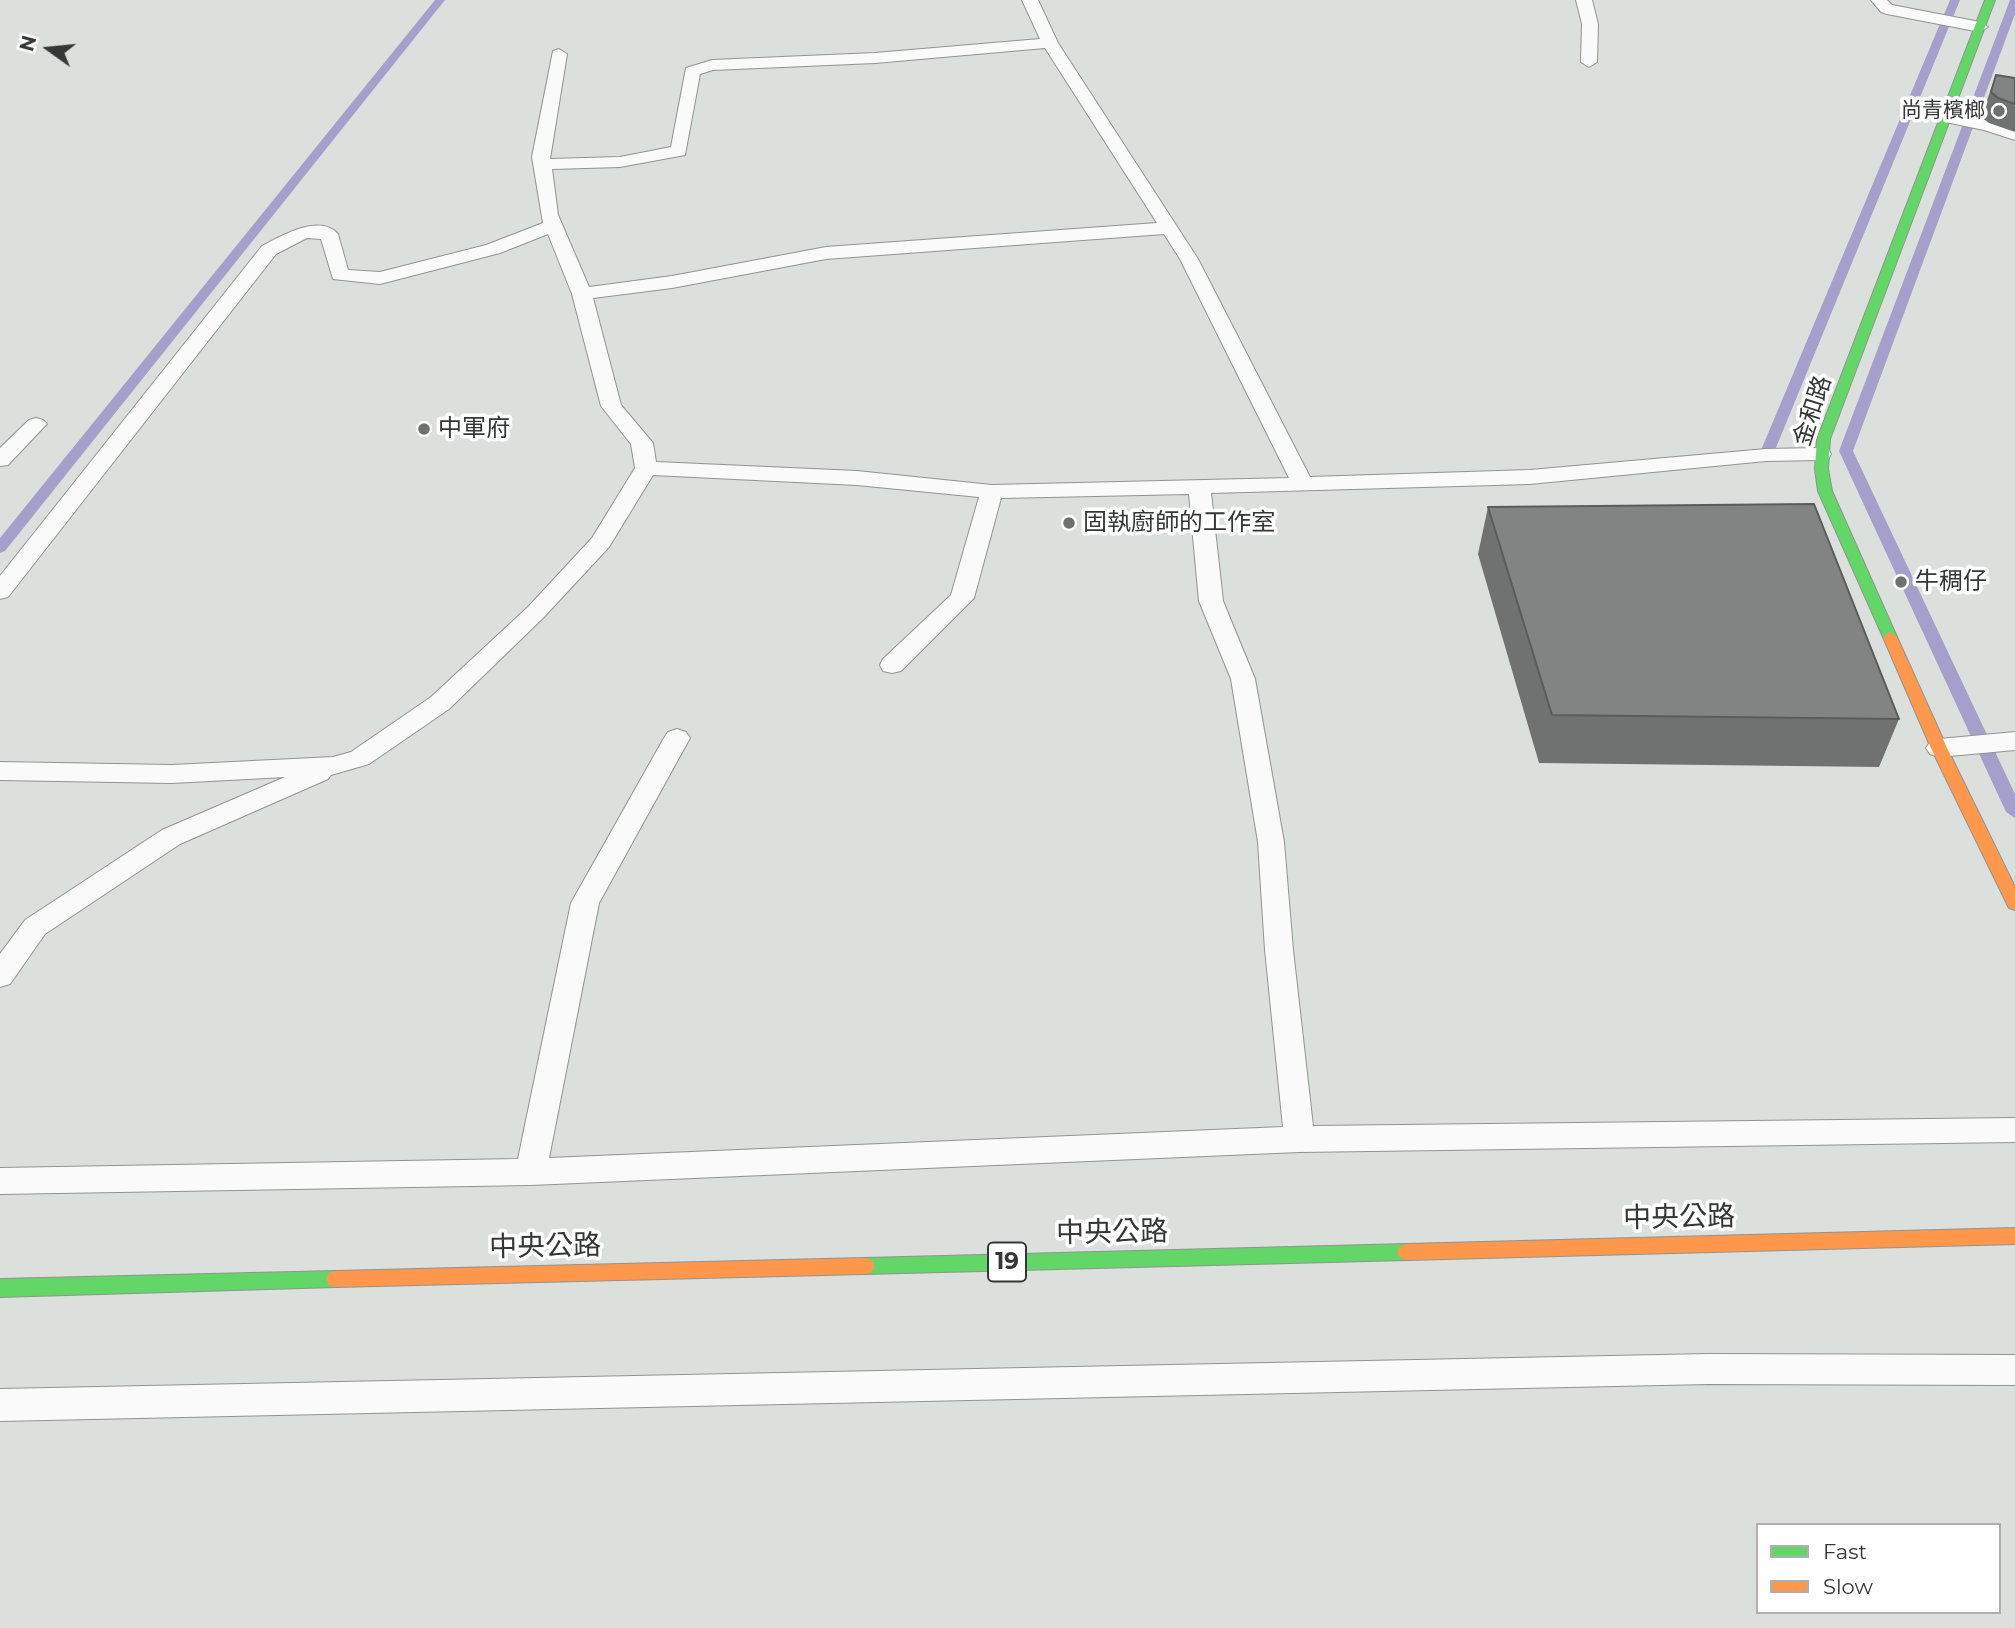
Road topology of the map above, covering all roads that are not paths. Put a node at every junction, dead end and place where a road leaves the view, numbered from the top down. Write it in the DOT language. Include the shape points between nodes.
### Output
graph roads {
  1 [pos="1030,0"];
  2 [pos="1584,0"];
  3 [pos="1879,0"];
  4 [pos="1990,0"];
  5 [pos="1980,27"];
  6 [pos="1050,43"];
  7 [pos="559,54"];
  8 [pos="1589,62"];
  9 [pos="1945,115"];
  10 [pos="2015,132"];
  11 [pos="542,164"];
  12 [pos="554,225"];
  13 [pos="1170,228"];
  14 [pos="582,294"];
  15 [pos="36,424"];
  16 [pos="1820,454"];
  17 [pos="0,460"];
  18 [pos="646,468"];
  19 [pos="1303,484"];
  20 [pos="1200,488"];
  21 [pos="992,492"];
  22 [pos="0,592"];
  23 [pos="892,665"];
  24 [pos="677,738"];
  25 [pos="2015,741"];
  26 [pos="1939,748"];
  27 [pos="333,766"];
  28 [pos="0,771"];
  29 [pos="2015,904"];
  30 [pos="0,976"];
  31 [pos="2015,1130"];
  32 [pos="1299,1139"];
  33 [pos="531,1172"];
  34 [pos="0,1181"];
  35 [pos="2015,1236"];
  36 [pos="0,1288"];
  37 [pos="2015,1370"];
  38 [pos="0,1405"];
  1 -- 6 [label="lane"];
  2 -- 8 [label="lane" via="1590,23"];
  3 -- 5 [label="lane" via="1887,9"];
  4 -- 5 [label="street, 金和路"];
  5 -- 9 [label="street, 金和路"];
  6 -- 11 [label="lane" via="875,58 712,65 692,71 679,151 620,162"];
  6 -- 13 [label="lane"];
  7 -- 11 [label="lane"];
  9 -- 10 [label="street"];
  9 -- 16 [label="street, 金和路"];
  11 -- 12 [label="lane"];
  12 -- 14 [label="lane"];
  12 -- 22 [label="lane" via="493,249 380,278 340,275 329,234 304,232 269,250"];
  13 -- 14 [label="lane" via="826,253"];
  13 -- 19 [label="lane"];
  14 -- 18 [label="lane" via="611,406 642,443"];
  15 -- 17 [label="lane"];
  16 -- 19 [label="lane" via="1530,477"];
  16 -- 26 [label="street, 金和路" via="1825,491"];
  18 -- 21 [label="lane" via="857,478"];
  18 -- 27 [label="lane" via="601,542 440,704 360,758"];
  19 -- 20 [label="lane"];
  20 -- 21 [label="lane"];
  20 -- 32 [label="lane" via="1212,600 1243,679 1271,842"];
  21 -- 23 [label="lane" via="962,598"];
  24 -- 33 [label="lane" via="585,903"];
  25 -- 26 [label="lane"];
  26 -- 29 [label="street, 金和路"];
  27 -- 28 [label="lane" via="172,774"];
  27 -- 30 [label="lane" via="170,837 35,927"];
  31 -- 32 [label="lane"];
  32 -- 33 [label="lane"];
  33 -- 34 [label="lane"];
  35 -- 36 [label="street, 中央公路 / 19"];
  37 -- 38 [label="lane" via="1708,1369"];
}
